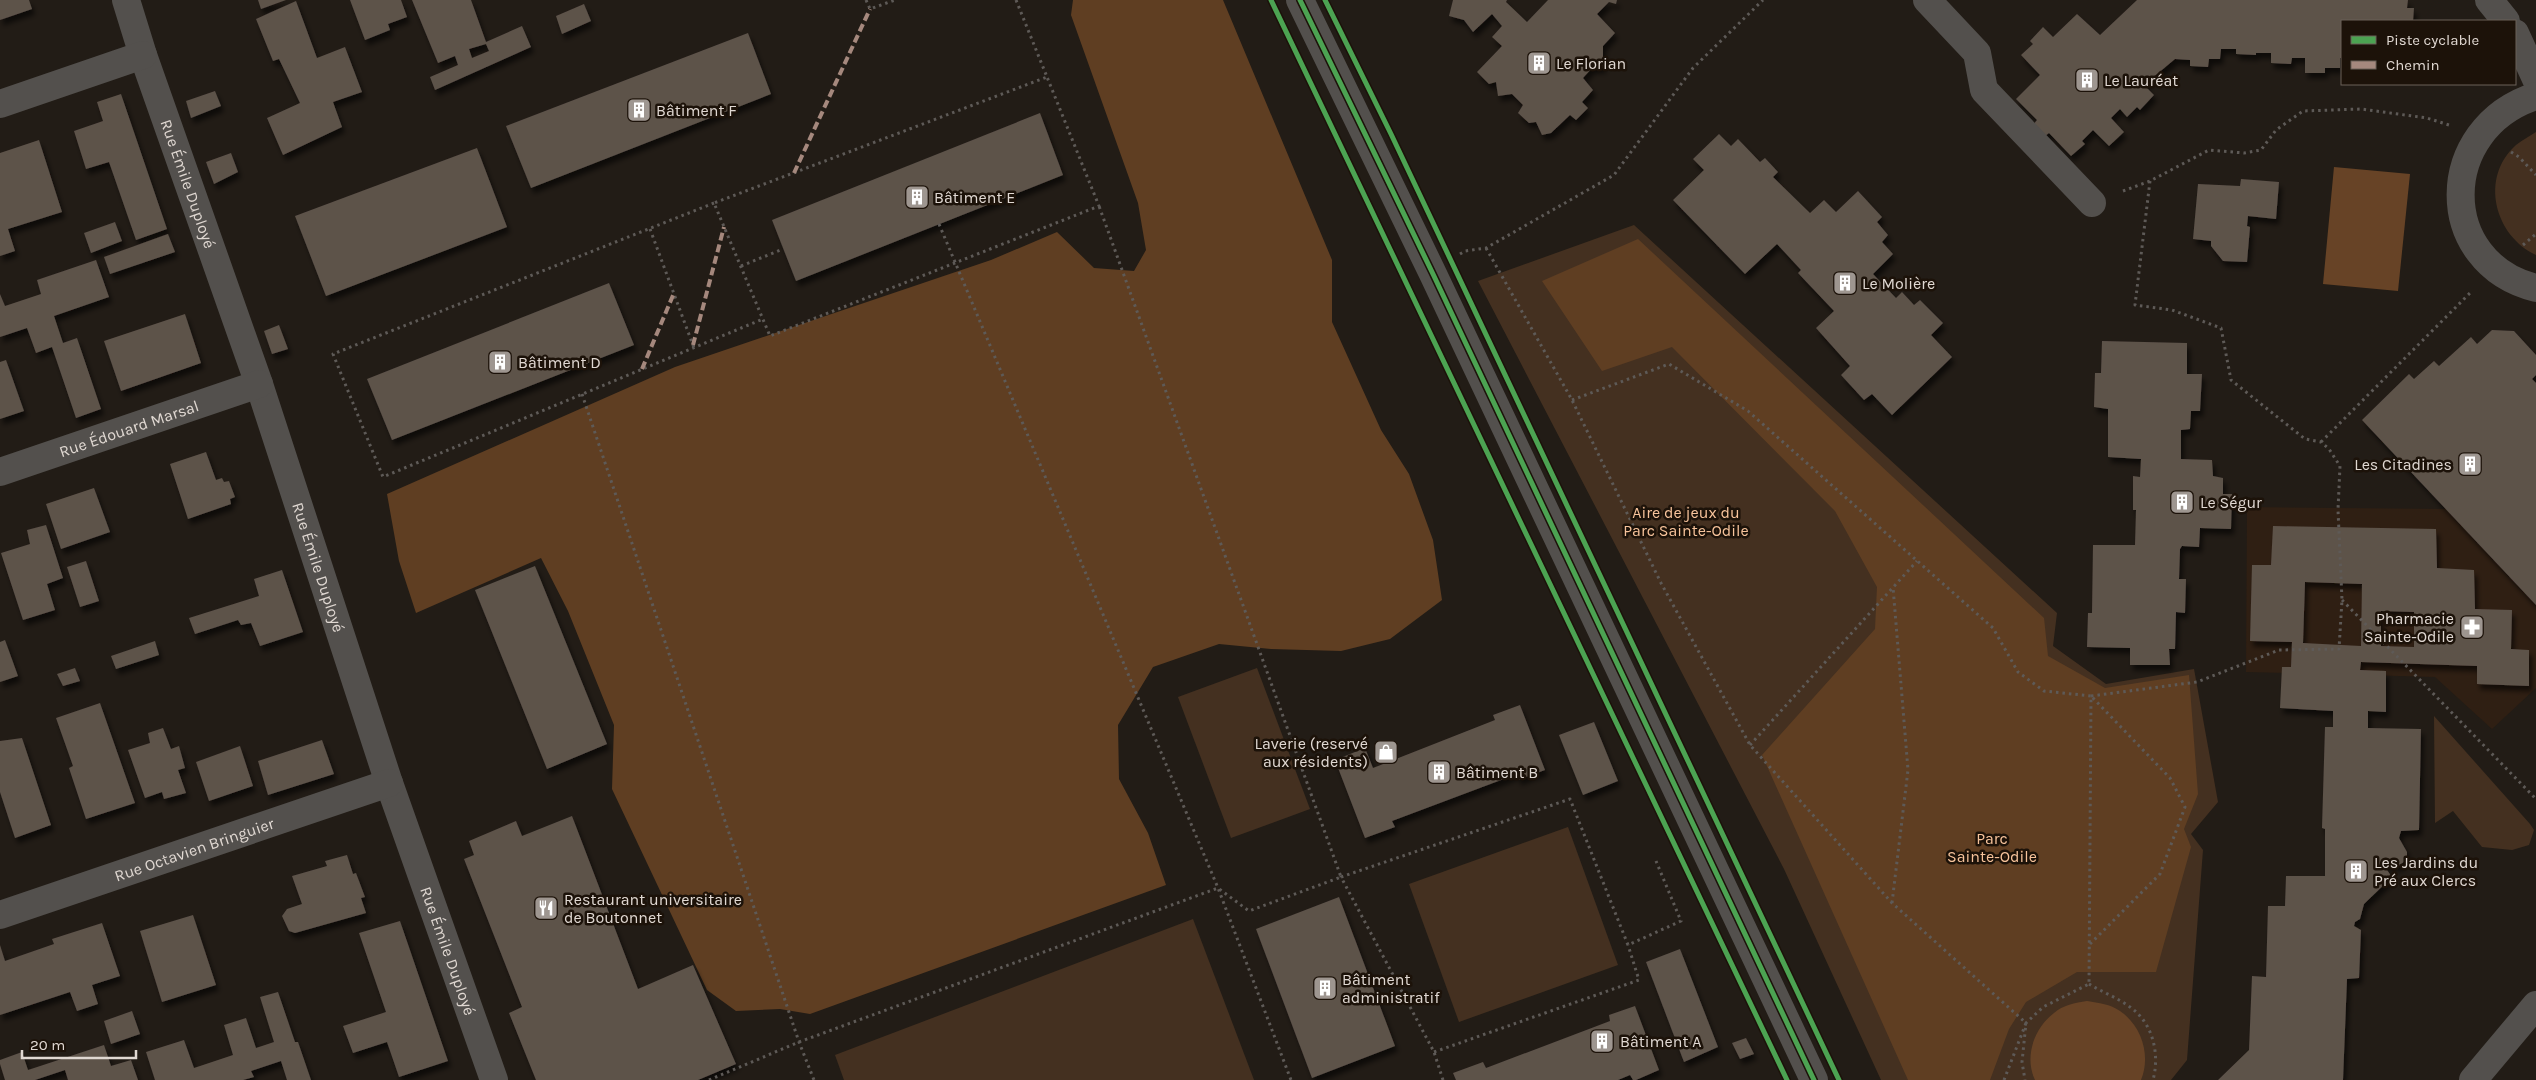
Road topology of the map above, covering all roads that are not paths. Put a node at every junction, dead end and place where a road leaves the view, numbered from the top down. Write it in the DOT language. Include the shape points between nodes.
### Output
graph roads {
  1 [pos="1300,0"];
  2 [pos="1927,0"];
  3 [pos="2489,0"];
  4 [pos="134,3"];
  5 [pos="2505,20"];
  6 [pos="2516,35"];
  7 [pos="143,55"];
  8 [pos="2536,80"];
  9 [pos="2536,96"];
  10 [pos="0,104"];
  11 [pos="2092,203"];
  12 [pos="2536,288"];
  13 [pos="259,384"];
  14 [pos="0,472"];
  15 [pos="389,782"];
  16 [pos="0,914"];
  17 [pos="2536,1005"];
  18 [pos="494,1080"];
  19 [pos="1814,1080"];
  20 [pos="2473,1080"];
  1 -- 19 [label="street"];
  2 -- 11 [label="street" via="1977,52 1984,90"];
  3 -- 5 [label="street"];
  4 -- 7 [label="street, Rue Émile Duployé"];
  6 -- 8 [label="street"];
  7 -- 10 [label="street"];
  7 -- 13 [label="street, Rue Émile Duployé"];
  9 -- 12 [label="street" via="2497,115 2480,133 2465,160 2460,189 2463,218 2475,246 2495,268 2522,284"];
  13 -- 14 [label="street, Rue Édouard Marsal"];
  13 -- 15 [label="street, Rue Émile Duployé"];
  15 -- 16 [label="street, Rue Octavien Bringuier"];
  15 -- 18 [label="street, Rue Émile Duployé"];
  17 -- 20 [label="street"];
}
